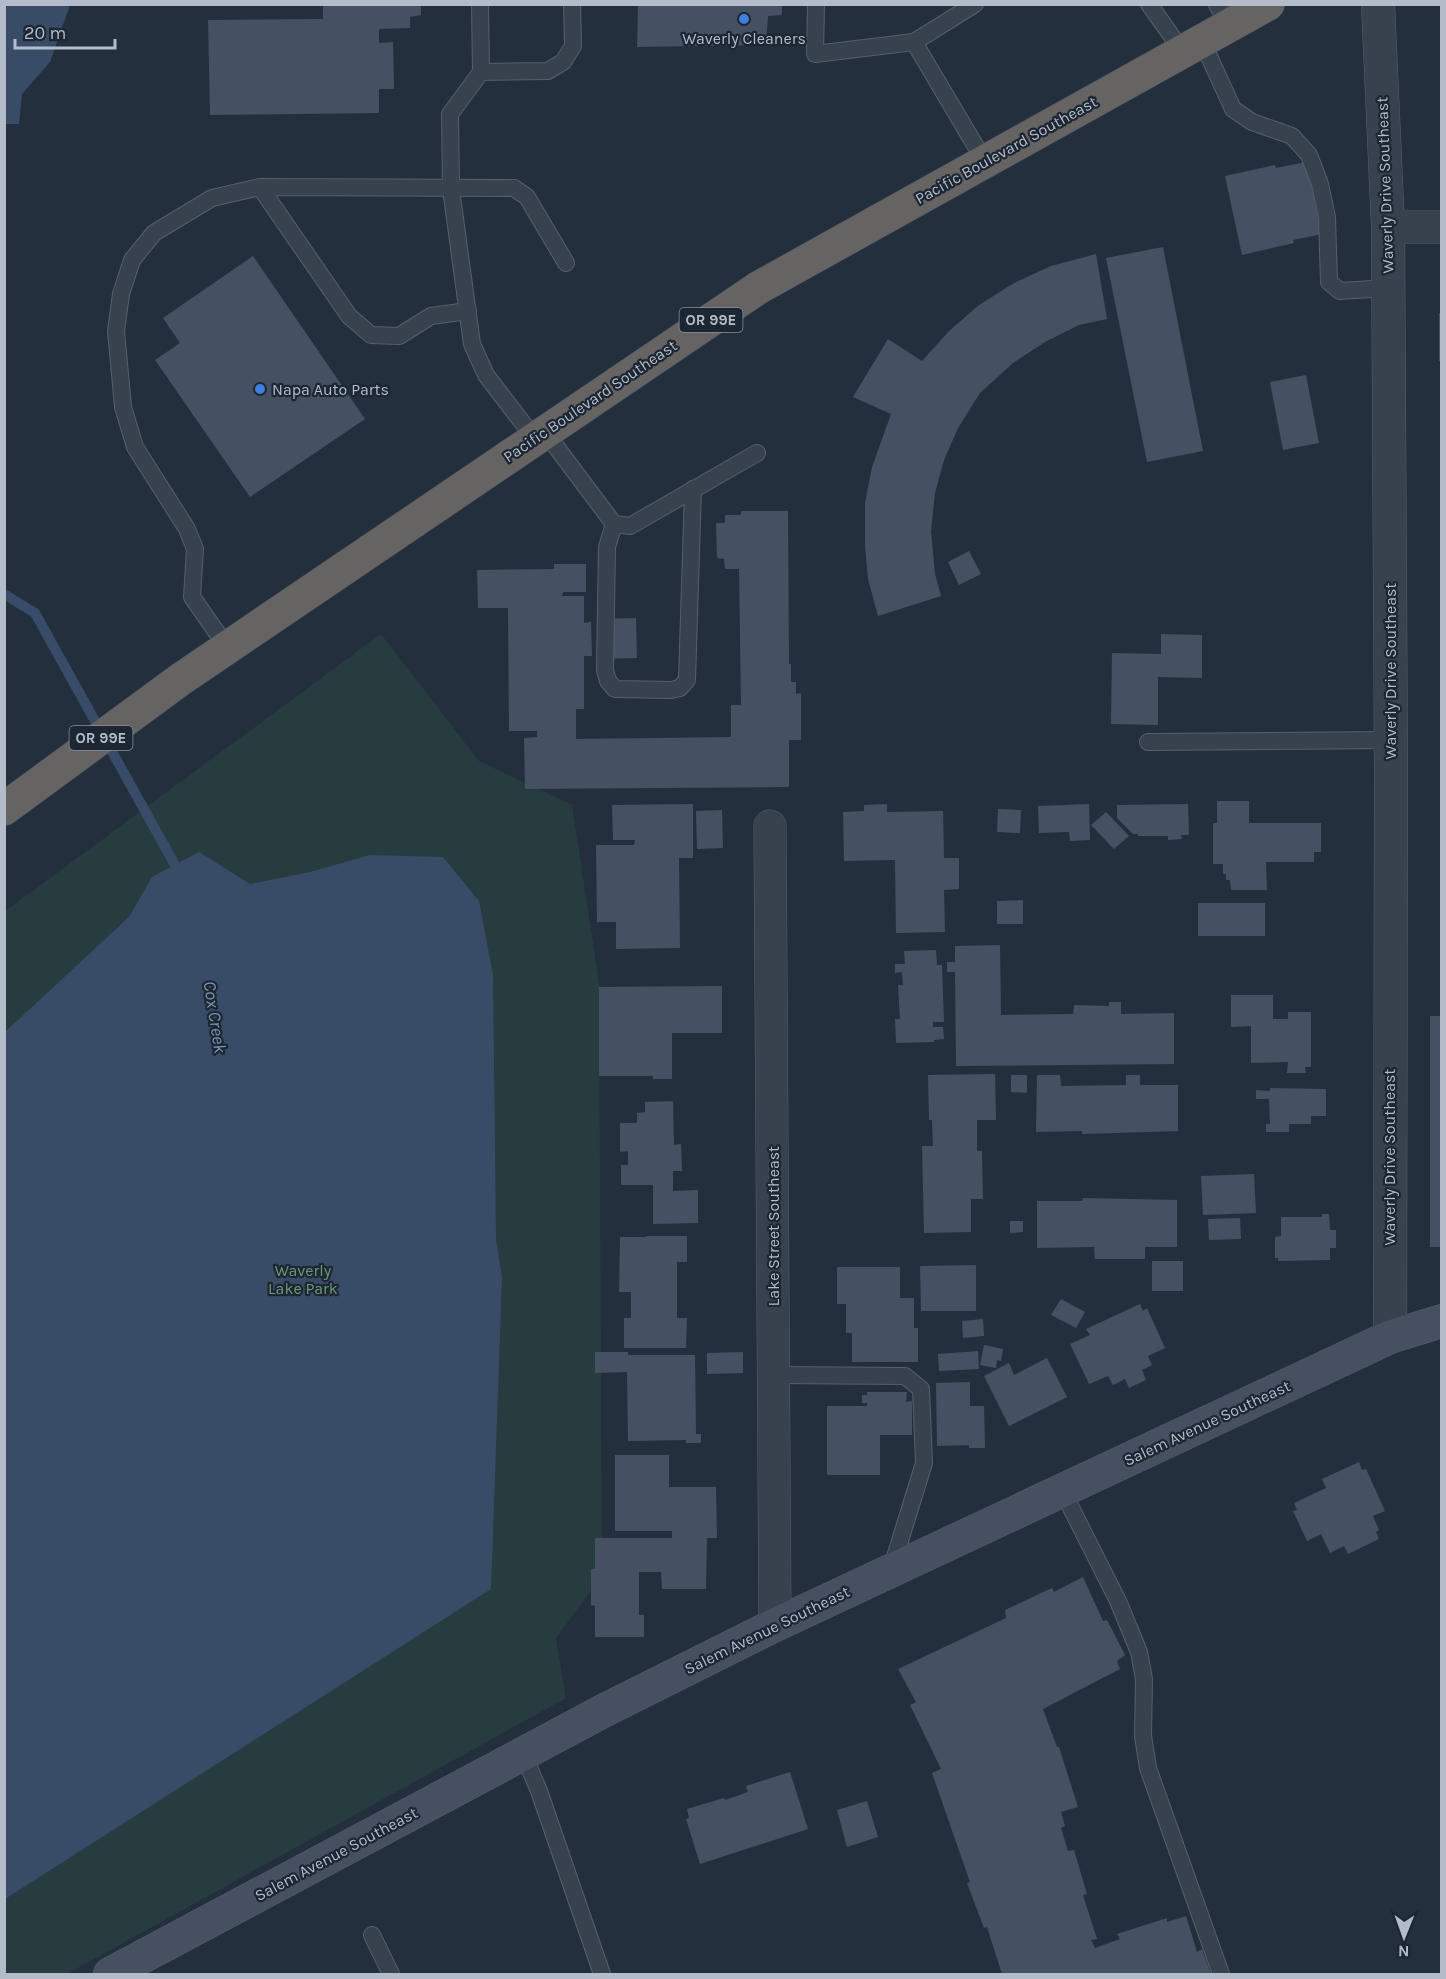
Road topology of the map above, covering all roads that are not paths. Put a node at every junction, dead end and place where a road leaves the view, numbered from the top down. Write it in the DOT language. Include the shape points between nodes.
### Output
graph roads {
  1 [pos="480,4"];
  2 [pos="572,4"];
  3 [pos="816,4"];
  4 [pos="975,4"];
  5 [pos="1149,4"];
  6 [pos="1268,4"];
  7 [pos="1378,4"];
  8 [pos="1208,31"];
  9 [pos="914,42"];
  10 [pos="481,72"];
  11 [pos="985,162"];
  12 [pos="260,188"];
  13 [pos="451,189"];
  14 [pos="1388,227"];
  15 [pos="1442,227"];
  16 [pos="566,263"];
  17 [pos="1388,288"];
  18 [pos="468,311"];
  19 [pos="540,435"];
  20 [pos="756,453"];
  21 [pos="693,489"];
  22 [pos="614,524"];
  23 [pos="227,647"];
  24 [pos="1391,740"];
  25 [pos="1148,742"];
  26 [pos="13,803"];
  27 [pos="770,826"];
  28 [pos="1442,1321"];
  29 [pos="1390,1337"];
  30 [pos="774,1375"];
  31 [pos="1062,1490"];
  32 [pos="891,1570"];
  33 [pos="775,1625"];
  34 [pos="523,1753"];
  35 [pos="372,1935"];
  36 [pos="110,1974"];
  37 [pos="390,1974"];
  38 [pos="602,1974"];
  39 [pos="1221,1974"];
  1 -- 10 [label="lane"];
  2 -- 10 [label="lane" via="573,46 563,62 548,71"];
  3 -- 9 [label="lane" via="815,54"];
  4 -- 9 [label="lane"];
  5 -- 8 [label="lane"];
  6 -- 8 [label="highway, Pacific Boulevard Southeast / OR 99E"];
  7 -- 14 [label="street, Waverly Drive Southeast"];
  8 -- 11 [label="highway, Pacific Boulevard Southeast / OR 99E"];
  8 -- 17 [label="lane" via="1233,109 1252,122 1292,136 1309,154 1327,217 1329,282 1340,291"];
  9 -- 11 [label="lane"];
  10 -- 13 [label="lane" via="450,114"];
  11 -- 19 [label="highway, Pacific Boulevard Southeast / OR 99E" via="758,288"];
  12 -- 13 [label="lane"];
  12 -- 18 [label="lane" via="349,316 372,335 399,336 431,316"];
  12 -- 23 [label="lane" via="212,198 154,234 132,260 121,294 116,331 123,407 135,447 187,529 195,549 192,597"];
  13 -- 16 [label="lane" via="514,188 526,196"];
  13 -- 18 [label="lane"];
  14 -- 15 [label="street"];
  14 -- 17 [label="street, Waverly Drive Southeast"];
  17 -- 24 [label="street, Waverly Drive Southeast"];
  18 -- 19 [label="lane" via="472,344 486,375"];
  19 -- 22 [label="lane"];
  19 -- 23 [label="highway, Pacific Boulevard Southeast / OR 99E"];
  20 -- 21 [label="lane"];
  21 -- 22 [label="lane" via="630,526"];
  21 -- 22 [label="lane" via="687,680 681,688 615,688 608,681 607,547"];
  23 -- 26 [label="highway, Pacific Boulevard Southeast / OR 99E"];
  24 -- 25 [label="lane"];
  24 -- 29 [label="street, Waverly Drive Southeast"];
  27 -- 30 [label="street, Lake Street Southeast"];
  28 -- 29 [label="main road, Salem Avenue Southeast"];
  29 -- 31 [label="main road, Salem Avenue Southeast"];
  30 -- 32 [label="lane" via="905,1376 921,1389 924,1463"];
  30 -- 33 [label="street, Lake Street Southeast"];
  31 -- 32 [label="main road, Salem Avenue Southeast"];
  31 -- 39 [label="lane" via="1139,1652 1144,1679 1143,1736 1149,1768"];
  32 -- 33 [label="main road, Salem Avenue Southeast"];
  33 -- 34 [label="main road, Salem Avenue Southeast"];
  34 -- 36 [label="main road, Salem Avenue Southeast"];
  34 -- 38 [label="lane"];
  35 -- 37 [label="lane"];
}
